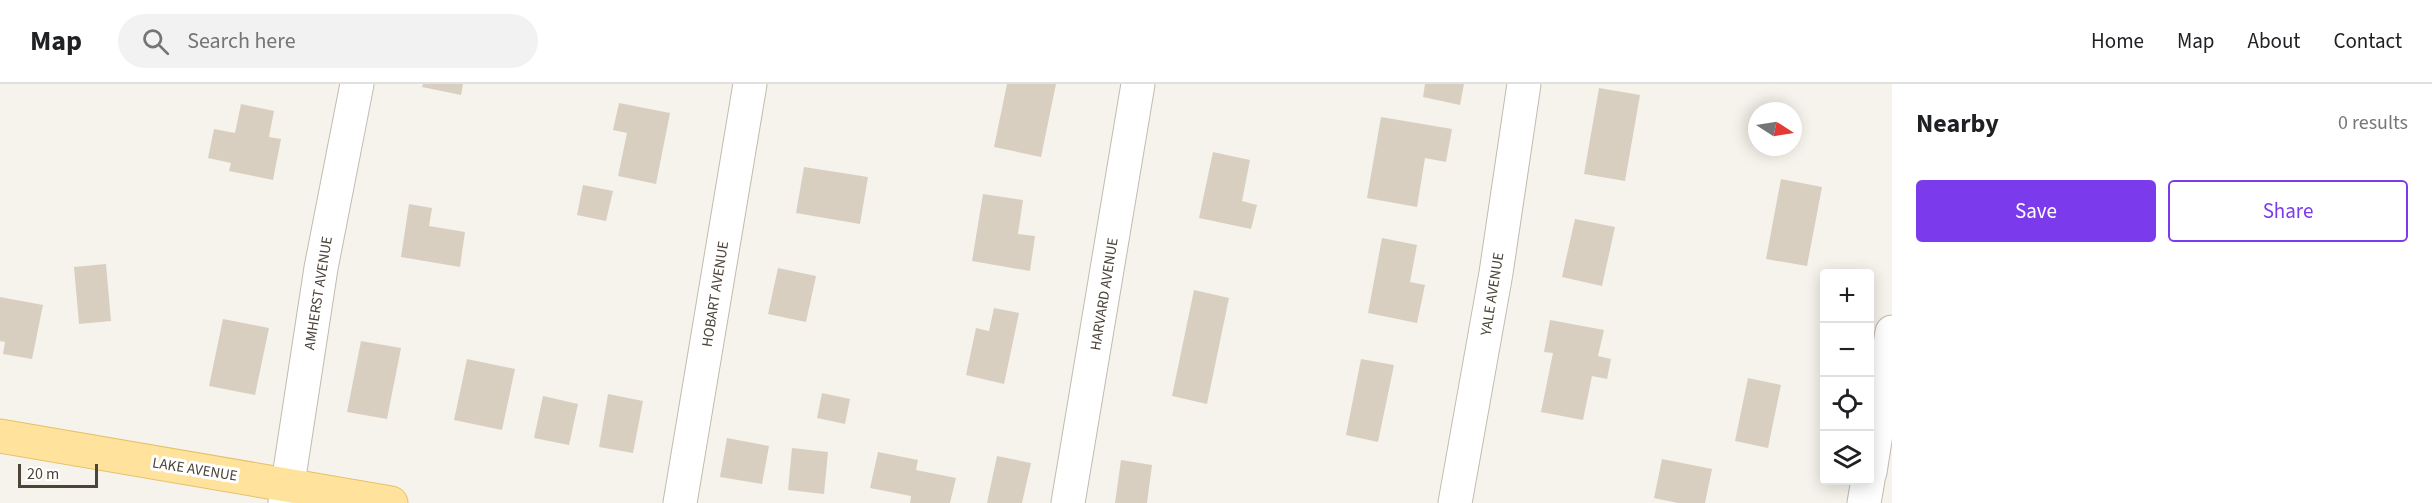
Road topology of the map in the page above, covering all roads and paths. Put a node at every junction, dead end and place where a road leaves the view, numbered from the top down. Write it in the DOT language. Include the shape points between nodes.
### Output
graph roads {
  1 [pos="357,84"];
  2 [pos="750,84"];
  3 [pos="1138,84"];
  4 [pos="1524,84"];
  5 [pos="1892,332"];
  6 [pos="0,436"];
  7 [pos="1874,442"];
  8 [pos="1867,485"];
  9 [pos="287,494"];
  10 [pos="391,503"];
  11 [pos="680,503"];
  12 [pos="1068,503"];
  13 [pos="1455,503"];
  14 [pos="1864,503"];
  1 -- 9 [label="street, AMHERST AVENUE" via="321,268"];
  2 -- 11 [label="street, HOBART AVENUE"];
  3 -- 12 [label="street, HARVARD AVENUE"];
  4 -- 13 [label="street, YALE AVENUE" via="1496,273"];
  5 -- 7 [label="street"];
  6 -- 9 [label="main road, LAKE AVENUE"];
  8 -- 14 [label="street"];
  9 -- 10 [label="main road, LAKE AVENUE"];
}
